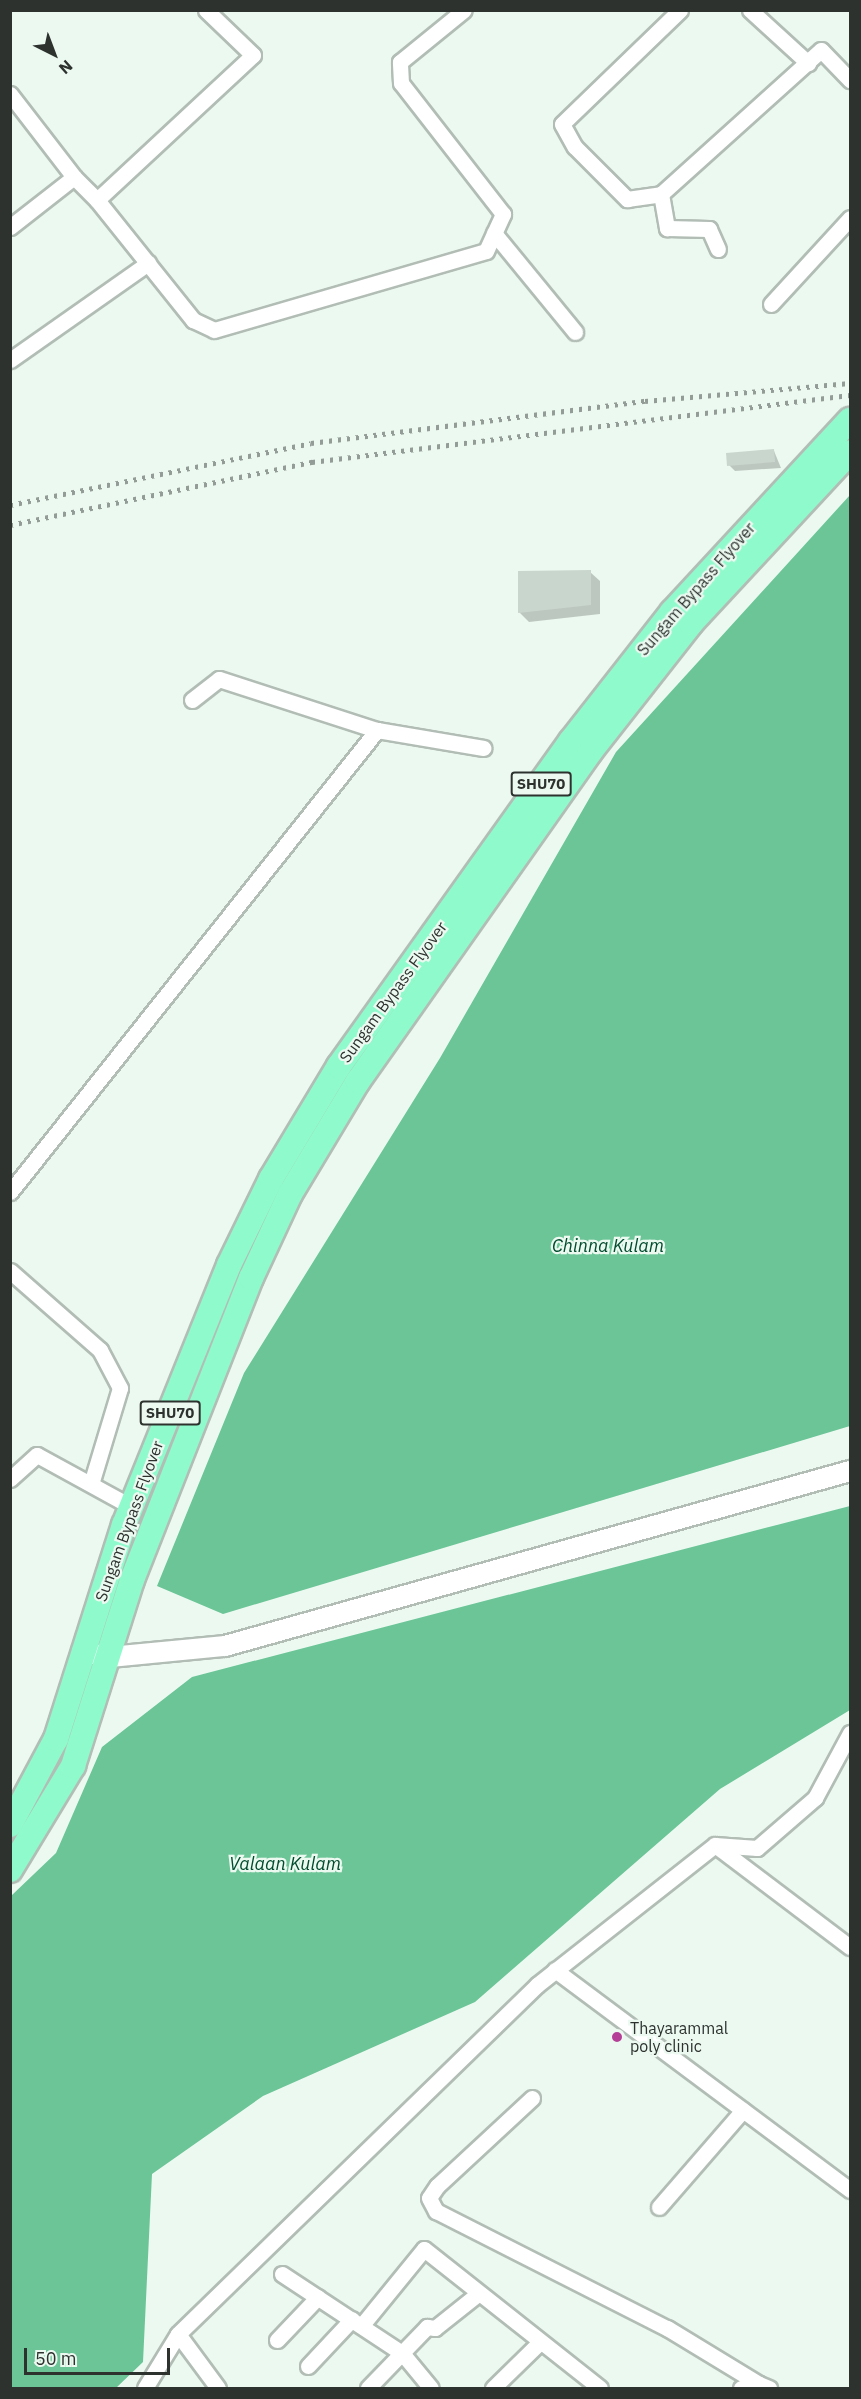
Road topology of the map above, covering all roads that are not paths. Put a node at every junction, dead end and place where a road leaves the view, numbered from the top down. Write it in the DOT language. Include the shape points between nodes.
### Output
graph roads {
  1 [pos="206,10"];
  2 [pos="680,10"];
  3 [pos="750,10"];
  4 [pos="461,12"];
  5 [pos="808,63"];
  6 [pos="850,80"];
  7 [pos="10,94"];
  8 [pos="74,177"];
  9 [pos="661,194"];
  10 [pos="97,200"];
  11 [pos="850,218"];
  12 [pos="10,227"];
  13 [pos="494,233"];
  14 [pos="718,249"];
  15 [pos="148,263"];
  16 [pos="771,304"];
  17 [pos="575,332"];
  18 [pos="10,360"];
  19 [pos="850,420"];
  20 [pos="850,452"];
  21 [pos="192,700"];
  22 [pos="377,730"];
  23 [pos="483,748"];
  24 [pos="10,1192"];
  25 [pos="10,1271"];
  26 [pos="850,1471"];
  27 [pos="10,1479"];
  28 [pos="91,1484"];
  29 [pos="132,1507"];
  30 [pos="82,1652"];
  31 [pos="110,1658"];
  32 [pos="850,1733"];
  33 [pos="10,1825"];
  34 [pos="715,1845"];
  35 [pos="10,1870"];
  36 [pos="850,1947"];
  37 [pos="555,1970"];
  38 [pos="532,2098"];
  39 [pos="743,2110"];
  40 [pos="850,2190"];
  41 [pos="659,2207"];
  42 [pos="282,2274"];
  43 [pos="479,2293"];
  44 [pos="318,2297"];
  45 [pos="357,2322"];
  46 [pos="178,2334"];
  47 [pos="277,2340"];
  48 [pos="540,2342"];
  49 [pos="402,2354"];
  50 [pos="308,2366"];
  51 [pos="764,2386"];
  52 [pos="145,2388"];
  53 [pos="218,2388"];
  54 [pos="368,2388"];
  55 [pos="431,2388"];
  56 [pos="493,2388"];
  57 [pos="600,2388"];
  58 [pos="741,2388"];
  1 -- 10 [label="street" via="253,56"];
  2 -- 9 [label="street" via="562,124 575,147 627,199"];
  3 -- 5 [label="street"];
  4 -- 13 [label="street" via="400,62 400,83 503,214"];
  5 -- 6 [label="street" via="821,50"];
  5 -- 9 [label="street"];
  7 -- 8 [label="street"];
  8 -- 10 [label="street"];
  8 -- 12 [label="street"];
  9 -- 14 [label="street" via="667,228 709,229"];
  10 -- 15 [label="street"];
  11 -- 16 [label="street"];
  13 -- 15 [label="street" via="486,250 214,330 193,320"];
  13 -- 17 [label="street"];
  15 -- 18 [label="street"];
  19 -- 29 [label="main road, Sungam Bypass Flyover / SHU70" via="672,612 571,741 339,1066 271,1179 230,1265"];
  20 -- 31 [label="main road, Sungam Bypass Flyover / SHU70" via="691,623 590,752 358,1081 290,1194 251,1278 132,1580"];
  21 -- 22 [label="street" via="219,679"];
  22 -- 23 [label="street"];
  22 -- 24 [label="street"];
  25 -- 28 [label="street" via="100,1350 120,1388"];
  26 -- 31 [label="street" via="225,1646"];
  27 -- 28 [label="street" via="37,1455"];
  28 -- 29 [label="street"];
  29 -- 30 [label="main road, Sungam Bypass Flyover / SHU70"];
  30 -- 31 [label="street"];
  30 -- 33 [label="main road, SHU70" via="56,1739"];
  31 -- 35 [label="main road, SHU70" via="73,1766"];
  32 -- 34 [label="street" via="815,1798 757,1848"];
  34 -- 36 [label="street"];
  34 -- 37 [label="street"];
  37 -- 39 [label="street"];
  37 -- 46 [label="street" via="321,2190"];
  38 -- 51 [label="street" via="437,2186 429,2198 436,2211 667,2328"];
  39 -- 40 [label="street"];
  39 -- 41 [label="street"];
  42 -- 44 [label="street"];
  43 -- 45 [label="street" via="424,2249"];
  43 -- 48 [label="street"];
  43 -- 49 [label="street" via="435,2328 427,2327"];
  44 -- 45 [label="street"];
  44 -- 47 [label="street"];
  45 -- 49 [label="street"];
  45 -- 50 [label="street"];
  46 -- 52 [label="street"];
  46 -- 53 [label="street"];
  48 -- 56 [label="street"];
  48 -- 57 [label="street"];
  49 -- 54 [label="street"];
  49 -- 55 [label="street"];
  51 -- 58 [label="street"];
}
